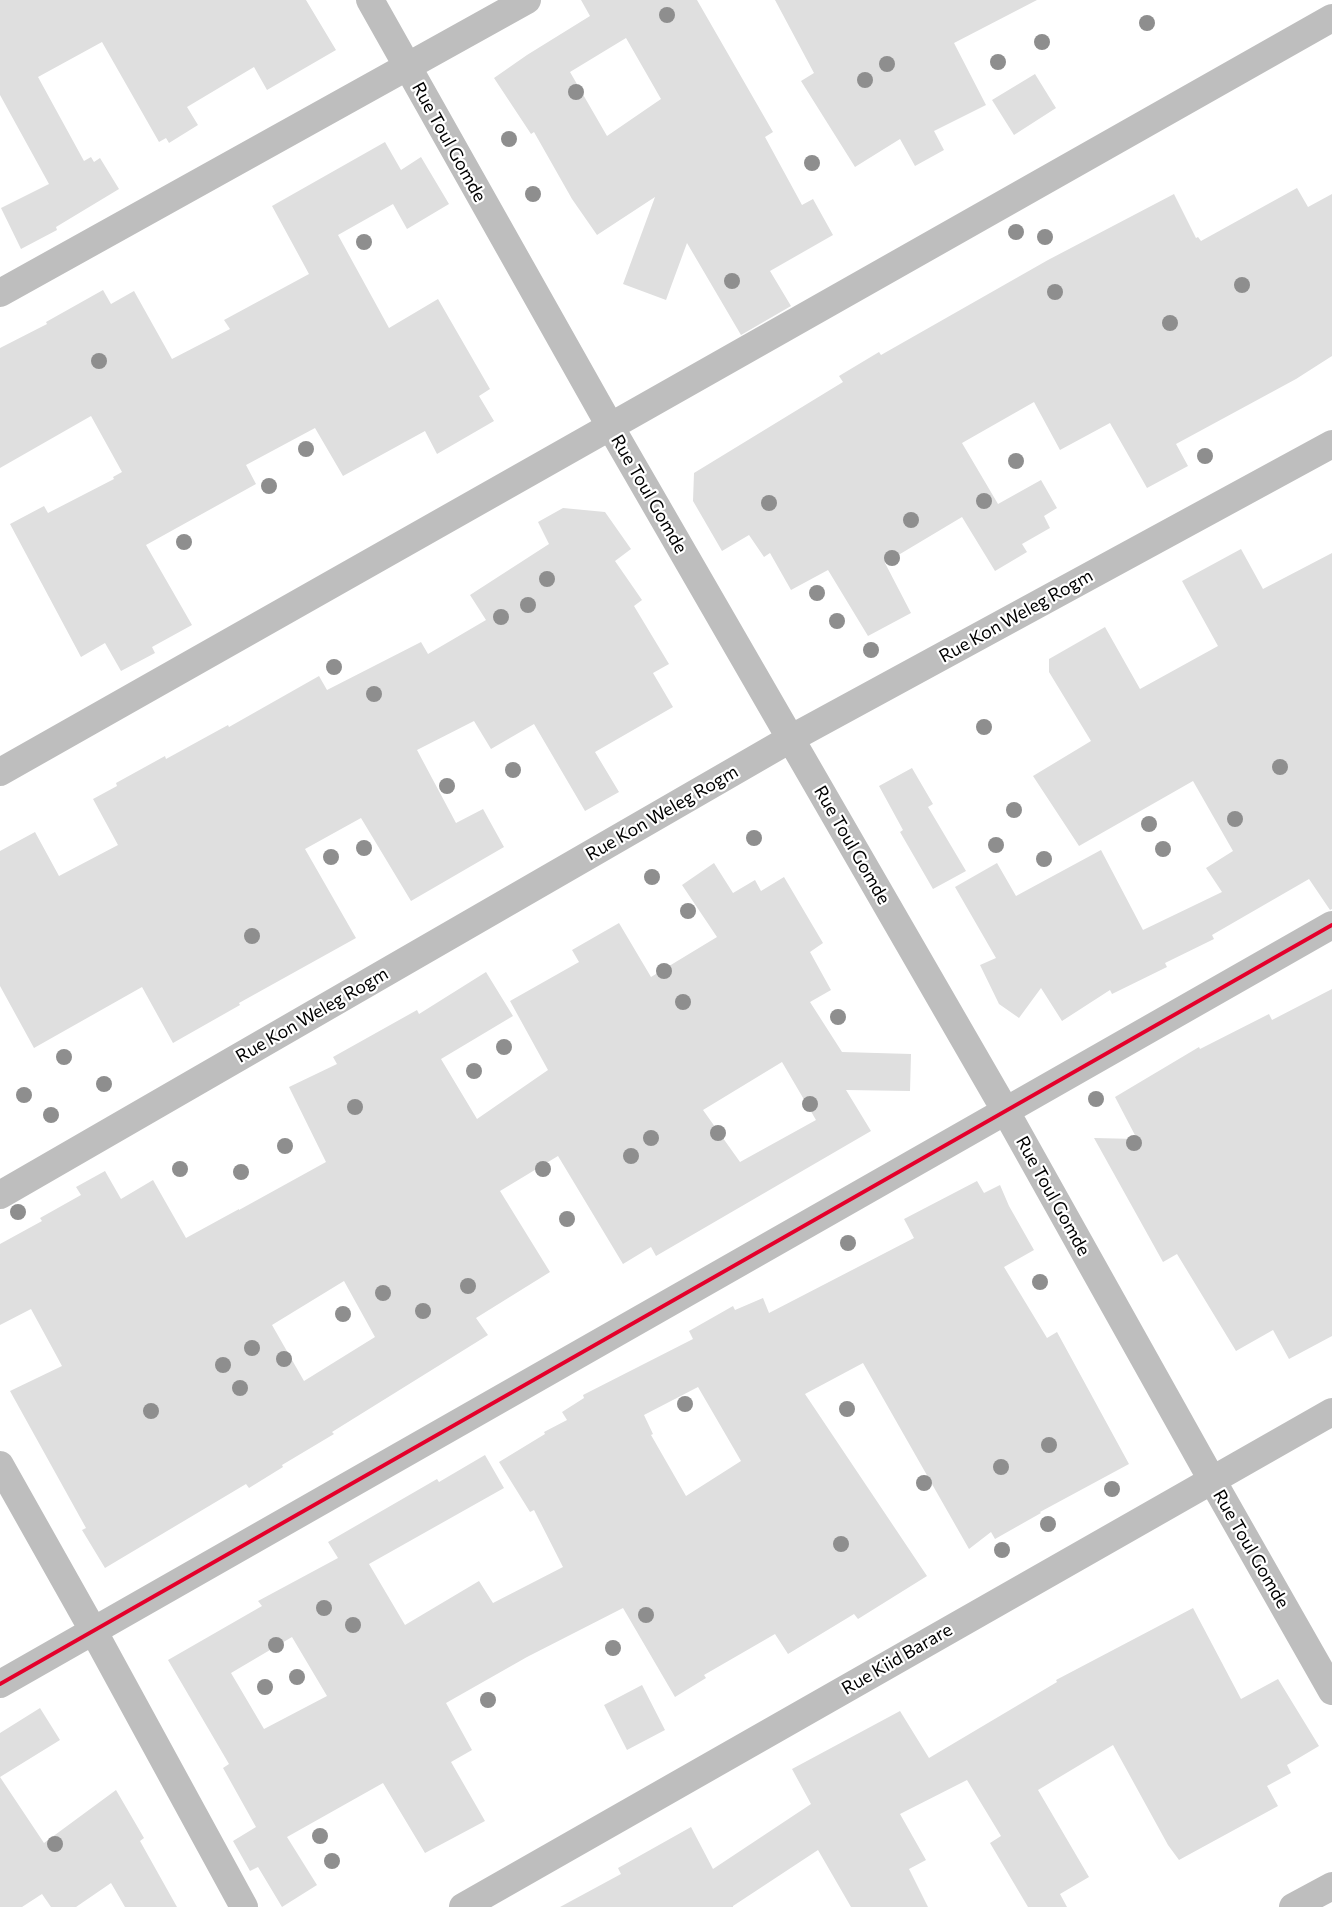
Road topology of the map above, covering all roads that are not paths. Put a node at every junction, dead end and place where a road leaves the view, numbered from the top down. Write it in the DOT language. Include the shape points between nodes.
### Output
graph roads {
  1 [pos="370,0"];
  2 [pos="526,0"];
  3 [pos="1332,18"];
  4 [pos="407,68"];
  5 [pos="0,293"];
  6 [pos="610,426"];
  7 [pos="1332,444"];
  8 [pos="790,739"];
  9 [pos="0,772"];
  10 [pos="1332,925"];
  11 [pos="1005,1110"];
  12 [pos="0,1195"];
  13 [pos="1332,1412"];
  14 [pos="0,1465"];
  15 [pos="1212,1480"];
  16 [pos="94,1632"];
  17 [pos="0,1684"];
  18 [pos="1332,1691"];
  19 [pos="1332,1886"];
  20 [pos="244,1907"];
  21 [pos="462,1907"];
  22 [pos="1293,1907"];
  1 -- 4 [label="street, Rue Toul Gomde"];
  2 -- 4 [label="street"];
  3 -- 6 [label="street"];
  4 -- 5 [label="street"];
  4 -- 6 [label="street, Rue Toul Gomde"];
  6 -- 8 [label="street, Rue Toul Gomde"];
  6 -- 9 [label="street"];
  7 -- 8 [label="street, Rue Kon Weleg Rogm"];
  8 -- 11 [label="street, Rue Toul Gomde"];
  8 -- 12 [label="street, Rue Kon Weleg Rogm"];
  10 -- 11 [label="street"];
  11 -- 15 [label="street, Rue Toul Gomde"];
  11 -- 16 [label="street"];
  13 -- 15 [label="street, Rue Kiid Barare"];
  14 -- 16 [label="street"];
  15 -- 18 [label="street, Rue Toul Gomde"];
  15 -- 21 [label="street, Rue Kiid Barare"];
  16 -- 17 [label="street"];
  16 -- 20 [label="street"];
  19 -- 22 [label="street"];
}
